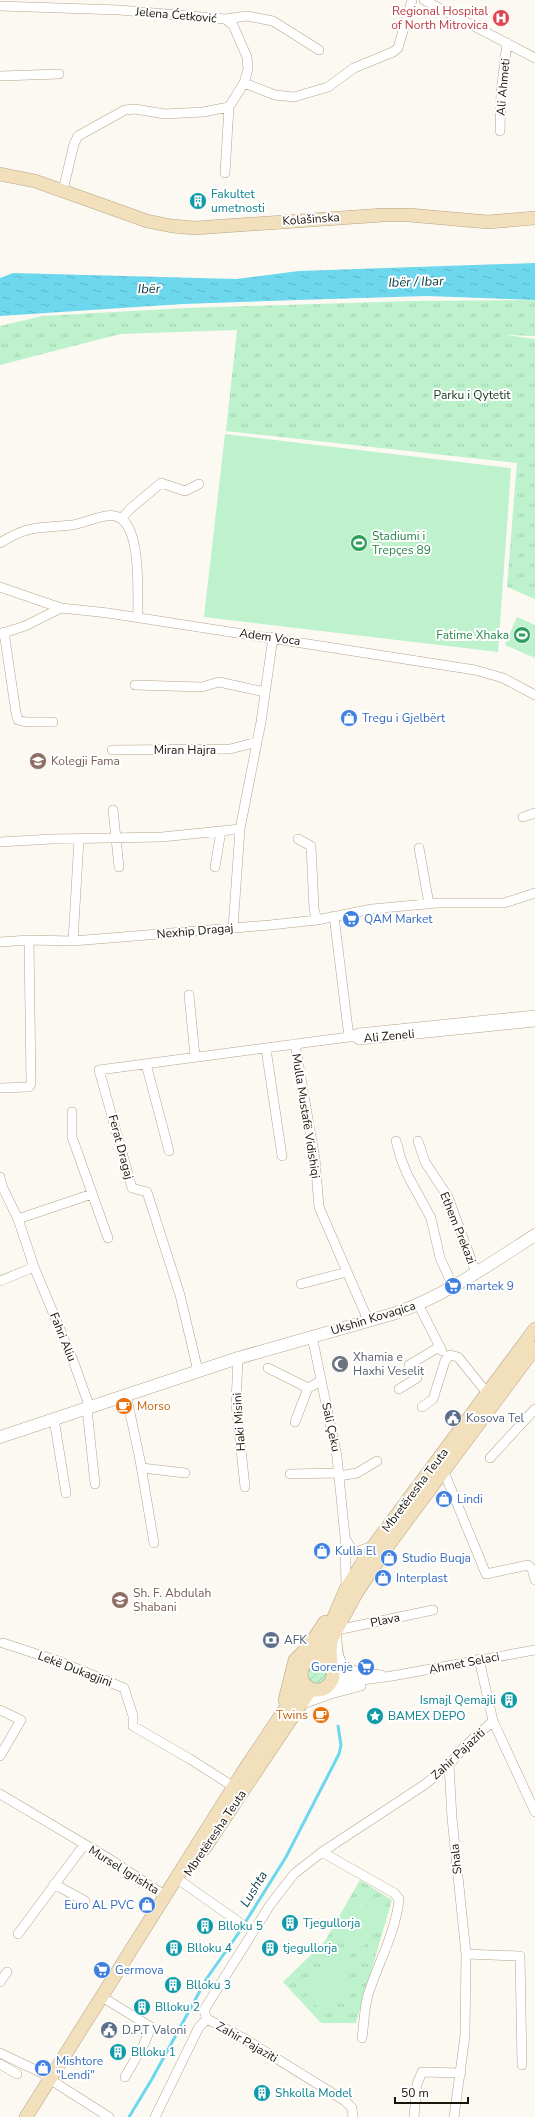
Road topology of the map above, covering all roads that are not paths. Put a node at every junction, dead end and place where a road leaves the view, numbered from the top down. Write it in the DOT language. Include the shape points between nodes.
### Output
graph roads {
  1 [pos="412,0"];
  2 [pos="424,0"];
  3 [pos="0,6"];
  4 [pos="225,19"];
  5 [pos="507,43"];
  6 [pos="319,50"];
  7 [pos="535,58"];
  8 [pos="59,74"];
  9 [pos="0,75"];
  10 [pos="244,84"];
  11 [pos="229,107"];
  12 [pos="500,131"];
  13 [pos="225,173"];
  14 [pos="0,174"];
  15 [pos="63,190"];
  16 [pos="535,218"];
  17 [pos="199,484"];
  18 [pos="121,519"];
  19 [pos="0,543"];
  20 [pos="1,588"];
  21 [pos="61,608"];
  22 [pos="138,618"];
  23 [pos="2,633"];
  24 [pos="273,637"];
  25 [pos="135,685"];
  26 [pos="265,692"];
  27 [pos="535,695"];
  28 [pos="53,722"];
  29 [pos="257,742"];
  30 [pos="112,750"];
  31 [pos="113,810"];
  32 [pos="535,813"];
  33 [pos="523,817"];
  34 [pos="240,829"];
  35 [pos="222,831"];
  36 [pos="116,838"];
  37 [pos="79,839"];
  38 [pos="298,839"];
  39 [pos="0,842"];
  40 [pos="419,848"];
  41 [pos="119,867"];
  42 [pos="215,867"];
  43 [pos="535,893"];
  44 [pos="429,904"];
  45 [pos="334,916"];
  46 [pos="317,920"];
  47 [pos="233,928"];
  48 [pos="29,940"];
  49 [pos="73,941"];
  50 [pos="0,942"];
  51 [pos="189,995"];
  52 [pos="535,1015"];
  53 [pos="535,1022"];
  54 [pos="351,1037"];
  55 [pos="295,1044"];
  56 [pos="266,1049"];
  57 [pos="195,1056"];
  58 [pos="146,1064"];
  59 [pos="0,1088"];
  60 [pos="72,1112"];
  61 [pos="396,1141"];
  62 [pos="418,1141"];
  63 [pos="169,1151"];
  64 [pos="282,1156"];
  65 [pos="1,1183"];
  66 [pos="92,1194"];
  67 [pos="18,1219"];
  68 [pos="535,1235"];
  69 [pos="108,1238"];
  70 [pos="34,1267"];
  71 [pos="347,1272"];
  72 [pos="476,1273"];
  73 [pos="0,1281"];
  74 [pos="300,1284"];
  75 [pos="453,1286"];
  76 [pos="418,1304"];
  77 [pos="368,1320"];
  78 [pos="535,1329"];
  79 [pos="312,1336"];
  80 [pos="439,1347"];
  81 [pos="535,1348"];
  82 [pos="447,1357"];
  83 [pos="238,1358"];
  84 [pos="268,1368"];
  85 [pos="198,1371"];
  86 [pos="321,1381"];
  87 [pos="308,1388"];
  88 [pos="399,1389"];
  89 [pos="487,1393"];
  90 [pos="126,1394"];
  91 [pos="422,1407"];
  92 [pos="88,1408"];
  93 [pos="535,1409"];
  94 [pos="54,1419"];
  95 [pos="295,1422"];
  96 [pos="0,1437"];
  97 [pos="490,1458"];
  98 [pos="377,1461"];
  99 [pos="142,1468"];
  100 [pos="444,1472"];
  101 [pos="185,1473"];
  102 [pos="290,1474"];
  103 [pos="339,1474"];
  104 [pos="95,1484"];
  105 [pos="245,1487"];
  106 [pos="66,1493"];
  107 [pos="345,1537"];
  108 [pos="154,1543"];
  109 [pos="374,1545"];
  110 [pos="535,1580"];
  111 [pos="346,1590"];
  112 [pos="433,1610"];
  113 [pos="337,1630"];
  114 [pos="3,1643"];
  115 [pos="535,1650"];
  116 [pos="310,1659"];
  117 [pos="479,1659"];
  118 [pos="332,1668"];
  119 [pos="392,1676"];
  120 [pos="307,1686"];
  121 [pos="324,1689"];
  122 [pos="300,1705"];
  123 [pos="0,1710"];
  124 [pos="283,1710"];
  125 [pos="493,1721"];
  126 [pos="0,1756"];
  127 [pos="449,1765"];
  128 [pos="238,1789"];
  129 [pos="0,1794"];
  130 [pos="535,1812"];
  131 [pos="84,1845"];
  132 [pos="322,1852"];
  133 [pos="182,1882"];
  134 [pos="54,1884"];
  135 [pos="164,1895"];
  136 [pos="85,1901"];
  137 [pos="243,1925"];
  138 [pos="18,1934"];
  139 [pos="466,1954"];
  140 [pos="7,1972"];
  141 [pos="0,1982"];
  142 [pos="106,2000"];
  143 [pos="207,2019"];
  144 [pos="362,2038"];
  145 [pos="0,2053"];
  146 [pos="0,2064"];
  147 [pos="522,2065"];
  148 [pos="461,2073"];
  149 [pos="17,2074"];
  150 [pos="125,2076"];
  151 [pos="52,2081"];
  152 [pos="26,2117"];
  153 [pos="33,2117"];
  154 [pos="109,2117"];
  155 [pos="155,2117"];
  156 [pos="353,2117"];
  157 [pos="414,2117"];
  158 [pos="454,2117"];
  1 -- 10 [label="street" via="398,48 354,68 328,87 294,97 275,95"];
  2 -- 5 [label="street"];
  3 -- 4 [label="street, Jelena Ćetković" via="119,10"];
  4 -- 6 [label="street, Jelena Ćetković" via="247,16 273,21"];
  4 -- 10 [label="street" via="234,25 247,57 248,69"];
  5 -- 7 [label="street"];
  5 -- 12 [label="street, Ali Ahmeti" via="501,92"];
  8 -- 9 [label="street"];
  10 -- 11 [label="street"];
  11 -- 13 [label="street"];
  11 -- 15 [label="street" via="203,112 165,114 125,110 78,136"];
  14 -- 15 [label="main road, Kolašinska"];
  15 -- 16 [label="main road, Kolašinska" via="147,221 195,228 383,214 488,222"];
  17 -- 18 [label="street" via="185,491 161,483"];
  18 -- 19 [label="street" via="109,515 85,523 37,527 13,535"];
  18 -- 22 [label="street" via="129,529 136,553"];
  20 -- 21 [label="street, Adem Voca"];
  21 -- 22 [label="street, Adem Voca"];
  21 -- 23 [label="street" via="25,626"];
  22 -- 24 [label="street, Adem Voca"];
  23 -- 28 [label="street" via="18,720"];
  24 -- 26 [label="street"];
  24 -- 27 [label="street, Adem Voca" via="475,670 503,678"];
  25 -- 26 [label="street" via="202,687 219,682"];
  26 -- 29 [label="street"];
  29 -- 30 [label="street, Miran Hajra" via="230,749"];
  29 -- 34 [label="street"];
  31 -- 36 [label="street"];
  32 -- 33 [label="street"];
  34 -- 35 [label="street"];
  34 -- 47 [label="street"];
  35 -- 36 [label="street" via="162,837"];
  35 -- 42 [label="street"];
  36 -- 37 [label="street"];
  36 -- 41 [label="street"];
  37 -- 39 [label="street"];
  37 -- 49 [label="street"];
  38 -- 46 [label="street" via="310,846"];
  40 -- 44 [label="street"];
  43 -- 44 [label="street, Nexhip Dragaj" via="504,903"];
  44 -- 45 [label="street, Nexhip Dragaj" via="372,909"];
  45 -- 46 [label="street, Nexhip Dragaj"];
  45 -- 54 [label="street"];
  46 -- 47 [label="street, Nexhip Dragaj"];
  47 -- 49 [label="street, Nexhip Dragaj"];
  48 -- 49 [label="street, Nexhip Dragaj"];
  48 -- 50 [label="street, Nexhip Dragaj"];
  48 -- 59 [label="street" via="31,1084 29,1087"];
  51 -- 57 [label="street"];
  52 -- 54 [label="street, Ali Zeneli" via="359,1032"];
  53 -- 54 [label="street, Ali Zeneli" via="359,1040"];
  54 -- 55 [label="street, Ferat Dragaj"];
  55 -- 56 [label="street, Ferat Dragaj"];
  55 -- 71 [label="street, Mulla Mustafë Vidishiqi" via="315,1159 319,1208"];
  56 -- 57 [label="street, Ferat Dragaj"];
  56 -- 64 [label="street"];
  57 -- 58 [label="street, Ferat Dragaj"];
  58 -- 63 [label="street"];
  58 -- 85 [label="street, Ferat Dragaj" via="99,1070 132,1188 148,1192 180,1295"];
  60 -- 66 [label="street" via="72,1136"];
  61 -- 75 [label="street" via="408,1176 431,1218 440,1258"];
  62 -- 72 [label="street, Ethem Prekazi" via="425,1162 448,1197"];
  65 -- 67 [label="street, Fahri Aliu"];
  66 -- 67 [label="street"];
  66 -- 69 [label="street"];
  67 -- 70 [label="street, Fahri Aliu"];
  68 -- 72 [label="street, Ukshin Kovaqica"];
  70 -- 73 [label="street"];
  70 -- 92 [label="street, Fahri Aliu" via="74,1363"];
  71 -- 74 [label="street"];
  71 -- 77 [label="street, Mulla Mustafë Vidishiqi"];
  72 -- 75 [label="street, Ukshin Kovaqica"];
  75 -- 76 [label="street, Ukshin Kovaqica"];
  76 -- 77 [label="street, Ukshin Kovaqica"];
  76 -- 80 [label="street"];
  77 -- 79 [label="street, Ukshin Kovaqica"];
  78 -- 89 [label="main road, Mbretëresha Teuta"];
  79 -- 83 [label="street, Ukshin Kovaqica"];
  79 -- 86 [label="street, Sali Çeku"];
  80 -- 82 [label="street"];
  80 -- 88 [label="street" via="409,1365 417,1378"];
  81 -- 100 [label="main road, Mbretëresha Teuta"];
  82 -- 89 [label="street" via="458,1357"];
  82 -- 91 [label="street" via="433,1398"];
  83 -- 85 [label="street, Ukshin Kovaqica"];
  83 -- 105 [label="street, Haki Misini" via="236,1403"];
  84 -- 87 [label="street"];
  85 -- 90 [label="street, Ukshin Kovaqica"];
  86 -- 87 [label="street"];
  86 -- 103 [label="street, Sali Çeku"];
  87 -- 95 [label="street, Sali Çeku"];
  89 -- 109 [label="main road, Mbretëresha Teuta"];
  90 -- 92 [label="street, Ukshin Kovaqica"];
  90 -- 99 [label="street"];
  92 -- 94 [label="street, Ukshin Kovaqica"];
  92 -- 104 [label="street"];
  93 -- 97 [label="street"];
  94 -- 96 [label="street, Ukshin Kovaqica"];
  94 -- 106 [label="street"];
  98 -- 103 [label="street" via="357,1473"];
  99 -- 101 [label="street"];
  99 -- 108 [label="street"];
  100 -- 110 [label="street" via="486,1574 528,1565"];
  100 -- 113 [label="main road, Mbretëresha Teuta" via="373,1567"];
  102 -- 103 [label="street"];
  103 -- 107 [label="street, Sali Çeku"];
  107 -- 109 [label="street" via="351,1548 357,1552"];
  107 -- 111 [label="street, Sali Çeku"];
  109 -- 111 [label="main road, Mbretëresha Teuta"];
  111 -- 116 [label="main road, Mbretëresha Teuta" via="322,1645"];
  111 -- 124 [label="main road" via="309,1646 295,1660"];
  112 -- 113 [label="street, Plava"];
  113 -- 118 [label="main road, Mbretëresha Teuta" via="330,1650"];
  113 -- 119 [label="street, Mbretëresha Teuta" via="336,1650 340,1660 350,1671"];
  114 -- 128 [label="street, Lekë Dukagjini" via="58,1661 124,1688 133,1716 133,1726"];
  115 -- 117 [label="street, Ahmet Selaci"];
  116 -- 118 [label="main road" via="319,1657"];
  116 -- 120 [label="main road" via="302,1667 301,1677"];
  117 -- 119 [label="street, Ahmet Selaci"];
  117 -- 125 [label="street"];
  118 -- 119 [label="street, Ahmet Selaci" via="346,1676"];
  118 -- 121 [label="main road" via="333,1679"];
  119 -- 121 [label="street, Ahmet Selaci"];
  119 -- 122 [label="street"];
  120 -- 121 [label="main road"];
  120 -- 122 [label="main road, Mbretëresha Teuta"];
  120 -- 124 [label="main road, Mbretëresha Teuta"];
  122 -- 128 [label="main road, Mbretëresha Teuta"];
  123 -- 126 [label="street" via="21,1720"];
  124 -- 128 [label="main road, Mbretëresha Teuta"];
  125 -- 127 [label="street, Zahir Pajaziti" via="464,1747"];
  125 -- 130 [label="street"];
  127 -- 132 [label="street, Zahir Pajaziti" via="424,1785"];
  127 -- 139 [label="street, Shala"];
  128 -- 133 [label="main road, Mbretëresha Teuta"];
  128 -- 135 [label="main road, Mbretëresha Teuta"];
  129 -- 131 [label="street, Mursel Igrishta"];
  131 -- 134 [label="street, Mursel Igrishta"];
  131 -- 135 [label="street, Mursel Igrishta"];
  132 -- 143 [label="street, Zahir Pajaziti" via="294,1874 270,1905 204,2010"];
  132 -- 144 [label="street" via="394,1892 399,1899 398,1910 368,1996"];
  133 -- 137 [label="street"];
  133 -- 142 [label="main road, Mbretëresha Teuta"];
  134 -- 136 [label="street"];
  134 -- 138 [label="street, Mursel Igrishta"];
  135 -- 151 [label="main road, Mbretëresha Teuta"];
  139 -- 147 [label="street" via="520,1956"];
  139 -- 148 [label="street, Shala" via="465,2036"];
  140 -- 141 [label="street"];
  142 -- 150 [label="street" via="151,2027"];
  142 -- 151 [label="main road, Mbretëresha Teuta"];
  143 -- 155 [label="street" via="200,2027"];
  143 -- 156 [label="street, Zahir Pajaziti" via="245,2039 344,2102 352,2108"];
  145 -- 151 [label="street" via="44,2074"];
  146 -- 149 [label="street"];
  148 -- 157 [label="street" via="422,2072 417,2084"];
  148 -- 158 [label="street, Shala"];
  151 -- 152 [label="main road, Mbretëresha Teuta"];
  151 -- 153 [label="main road, Mbretëresha Teuta"];
  151 -- 154 [label="street"];
}
